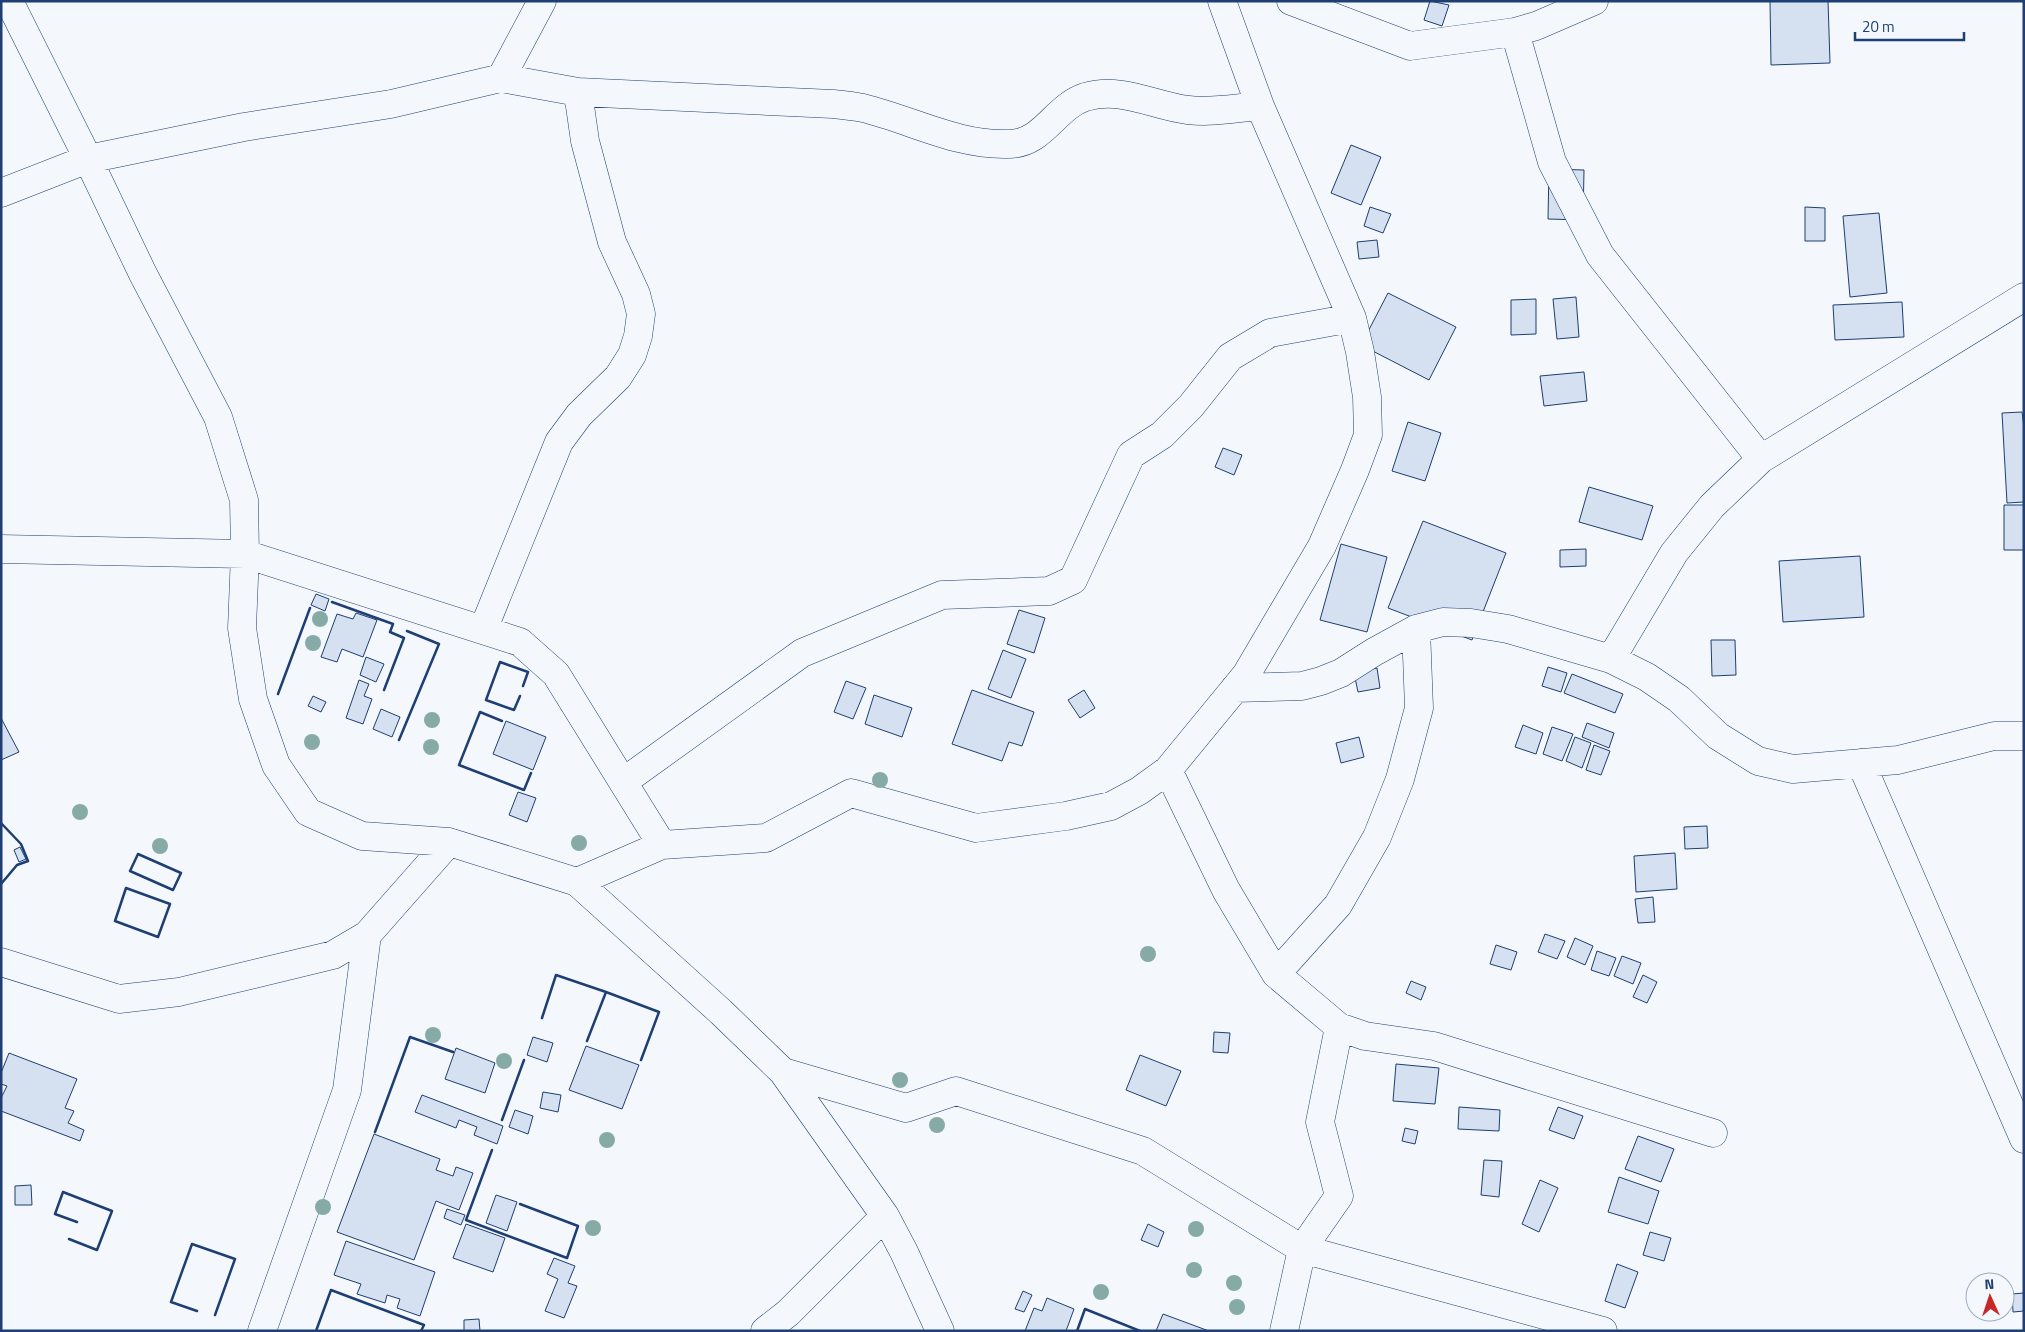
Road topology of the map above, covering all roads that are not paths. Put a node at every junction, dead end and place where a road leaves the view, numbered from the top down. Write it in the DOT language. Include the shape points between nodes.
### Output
graph roads {
  1 [pos="9,1"];
  2 [pos="542,1"];
  3 [pos="1222,1"];
  4 [pos="1291,1"];
  5 [pos="1594,1"];
  6 [pos="1515,32"];
  7 [pos="501,78"];
  8 [pos="578,92"];
  9 [pos="1260,106"];
  10 [pos="88,159"];
  11 [pos="1,193"];
  12 [pos="2024,296"];
  13 [pos="1352,318"];
  14 [pos="1761,459"];
  15 [pos="1,549"];
  16 [pos="245,554"];
  17 [pos="1416,628"];
  18 [pos="483,630"];
  19 [pos="1612,659"];
  20 [pos="1236,688"];
  21 [pos="2024,736"];
  22 [pos="1861,763"];
  23 [pos="1168,770"];
  24 [pos="623,782"];
  25 [pos="449,842"];
  26 [pos="662,845"];
  27 [pos="577,882"];
  28 [pos="367,935"];
  29 [pos="1,962"];
  30 [pos="1276,974"];
  31 [pos="1340,1027"];
  32 [pos="782,1072"];
  33 [pos="1713,1133"];
  34 [pos="2024,1139"];
  35 [pos="885,1216"];
  36 [pos="1302,1248"];
  37 [pos="262,1331"];
  38 [pos="765,1331"];
  39 [pos="940,1331"];
  40 [pos="1284,1331"];
  41 [pos="1602,1331"];
  1 -- 10 [label="street"];
  2 -- 7 [label="street"];
  3 -- 9 [label="street"];
  4 -- 6 [label="street" via="1410,46"];
  5 -- 6 [label="street"];
  6 -- 14 [label="street" via="1552,162 1600,255"];
  7 -- 8 [label="street"];
  7 -- 10 [label="street" via="391,104 244,127"];
  8 -- 9 [label="street" via="833,104 863,108 975,142 1011,144 1038,135 1067,107 1084,97 1122,94 1191,110"];
  8 -- 18 [label="street" via="585,141 612,242 636,294 641,314 638,336 632,355 618,377 579,415 559,442"];
  9 -- 13 [label="street"];
  10 -- 11 [label="street"];
  10 -- 16 [label="street" via="143,274 218,417 244,500"];
  12 -- 14 [label="street"];
  13 -- 20 [label="street" via="1367,397 1368,435 1322,546"];
  13 -- 24 [label="street" via="1270,333 1230,357 1191,406 1162,435 1131,456 1073,580 1049,591 942,595 802,653"];
  14 -- 19 [label="street" via="1712,506 1674,553"];
  15 -- 16 [label="street"];
  16 -- 18 [label="street"];
  16 -- 25 [label="street" via="242,628 253,699 276,765 308,812 362,836"];
  17 -- 19 [label="street" via="1443,622 1508,628"];
  17 -- 20 [label="street" via="1341,673 1321,681 1302,686"];
  17 -- 30 [label="street" via="1419,708 1400,779 1377,837 1338,905"];
  18 -- 24 [label="street" via="520,642 556,674"];
  19 -- 22 [label="street" via="1647,676 1718,736 1758,761 1792,769"];
  20 -- 23 [label="street"];
  21 -- 22 [label="street" via="1994,736 1898,760"];
  22 -- 34 [label="street"];
  23 -- 26 [label="street" via="1140,792 1111,806 1066,816 976,828 850,793 766,838"];
  23 -- 30 [label="street" via="1226,890"];
  24 -- 26 [label="street"];
  25 -- 27 [label="street"];
  25 -- 28 [label="street"];
  26 -- 27 [label="street"];
  27 -- 32 [label="street" via="721,1012"];
  28 -- 29 [label="street" via="333,954 179,992 119,999"];
  28 -- 37 [label="street" via="347,1090"];
  30 -- 31 [label="street"];
  31 -- 33 [label="street" via="1365,1036 1434,1046"];
  31 -- 36 [label="street" via="1320,1122 1339,1196"];
  32 -- 35 [label="street"];
  32 -- 36 [label="street" via="906,1108 956,1091 1143,1150"];
  35 -- 38 [label="street" via="788,1313"];
  35 -- 39 [label="street"];
  36 -- 40 [label="street"];
  36 -- 41 [label="street"];
}
